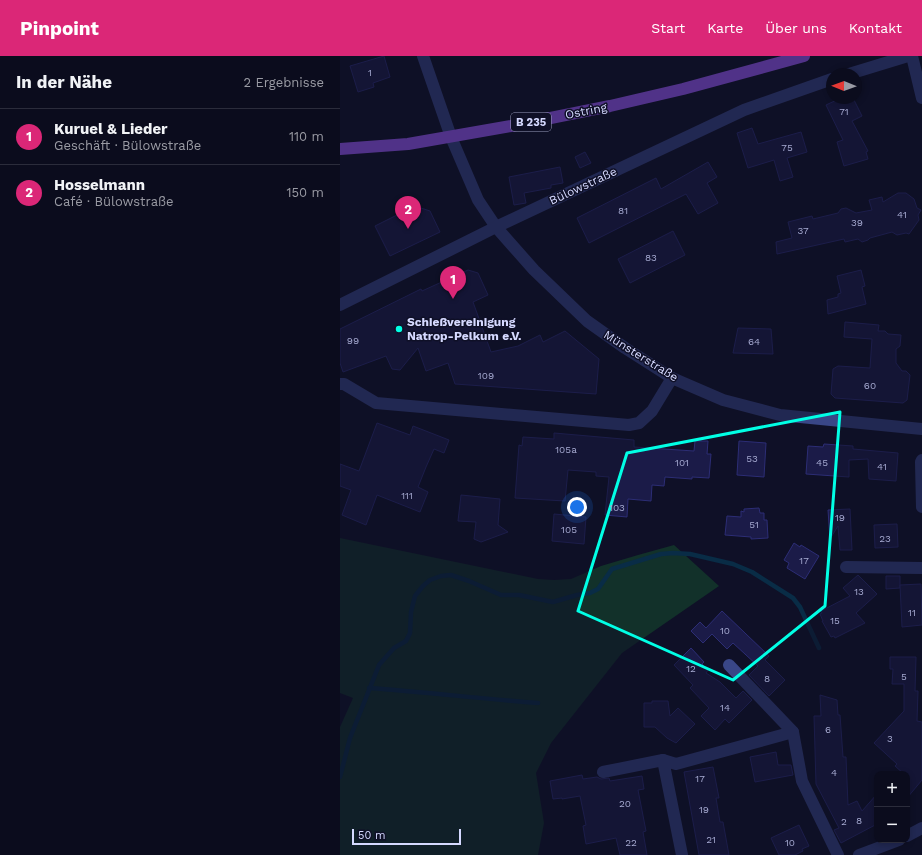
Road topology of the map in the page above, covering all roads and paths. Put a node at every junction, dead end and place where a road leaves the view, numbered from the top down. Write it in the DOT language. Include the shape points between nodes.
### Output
graph roads {
  1 [pos="423,56"];
  2 [pos="804,56"];
  3 [pos="908,56"];
  4 [pos="912,56"];
  5 [pos="862,70"];
  6 [pos="826,81"];
  7 [pos="922,98"];
  8 [pos="452,137"];
  9 [pos="340,149"];
  10 [pos="496,227"];
  11 [pos="340,305"];
  12 [pos="672,378"];
  13 [pos="340,384"];
  14 [pos="922,429"];
  15 [pos="922,460"];
  16 [pos="922,508"];
  17 [pos="846,567"];
  18 [pos="922,568"];
  19 [pos="729,665"];
  20 [pos="793,732"];
  21 [pos="663,760"];
  22 [pos="603,772"];
  23 [pos="922,828"];
  24 [pos="910,834"];
  25 [pos="891,843"];
  26 [pos="682,855"];
  27 [pos="838,855"];
  28 [pos="859,855"];
  1 -- 8 [label="street, Münsterstraße"];
  2 -- 8 [label="main road, Ostring / B 235" via="683,89"];
  3 -- 5 [label="street"];
  4 -- 7 [label="street"];
  6 -- 10 [label="street, Bülowstraße" via="744,110"];
  8 -- 9 [label="main road, Ostring / B 235" via="408,144"];
  8 -- 10 [label="street, Münsterstraße" via="478,200"];
  10 -- 11 [label="street, Bülowstraße"];
  10 -- 12 [label="street, Münsterstraße" via="534,270 587,320"];
  12 -- 13 [label="street" via="652,411 639,423 629,425 376,403"];
  12 -- 14 [label="street, Münsterstraße" via="723,400 780,415"];
  15 -- 16 [label="street"];
  17 -- 18 [label="street"];
  19 -- 20 [label="street"];
  20 -- 21 [label="street" via="676,764"];
  20 -- 27 [label="street" via="802,781"];
  21 -- 22 [label="street"];
  21 -- 26 [label="street"];
  23 -- 24 [label="street"];
  25 -- 28 [label="street"];
}
